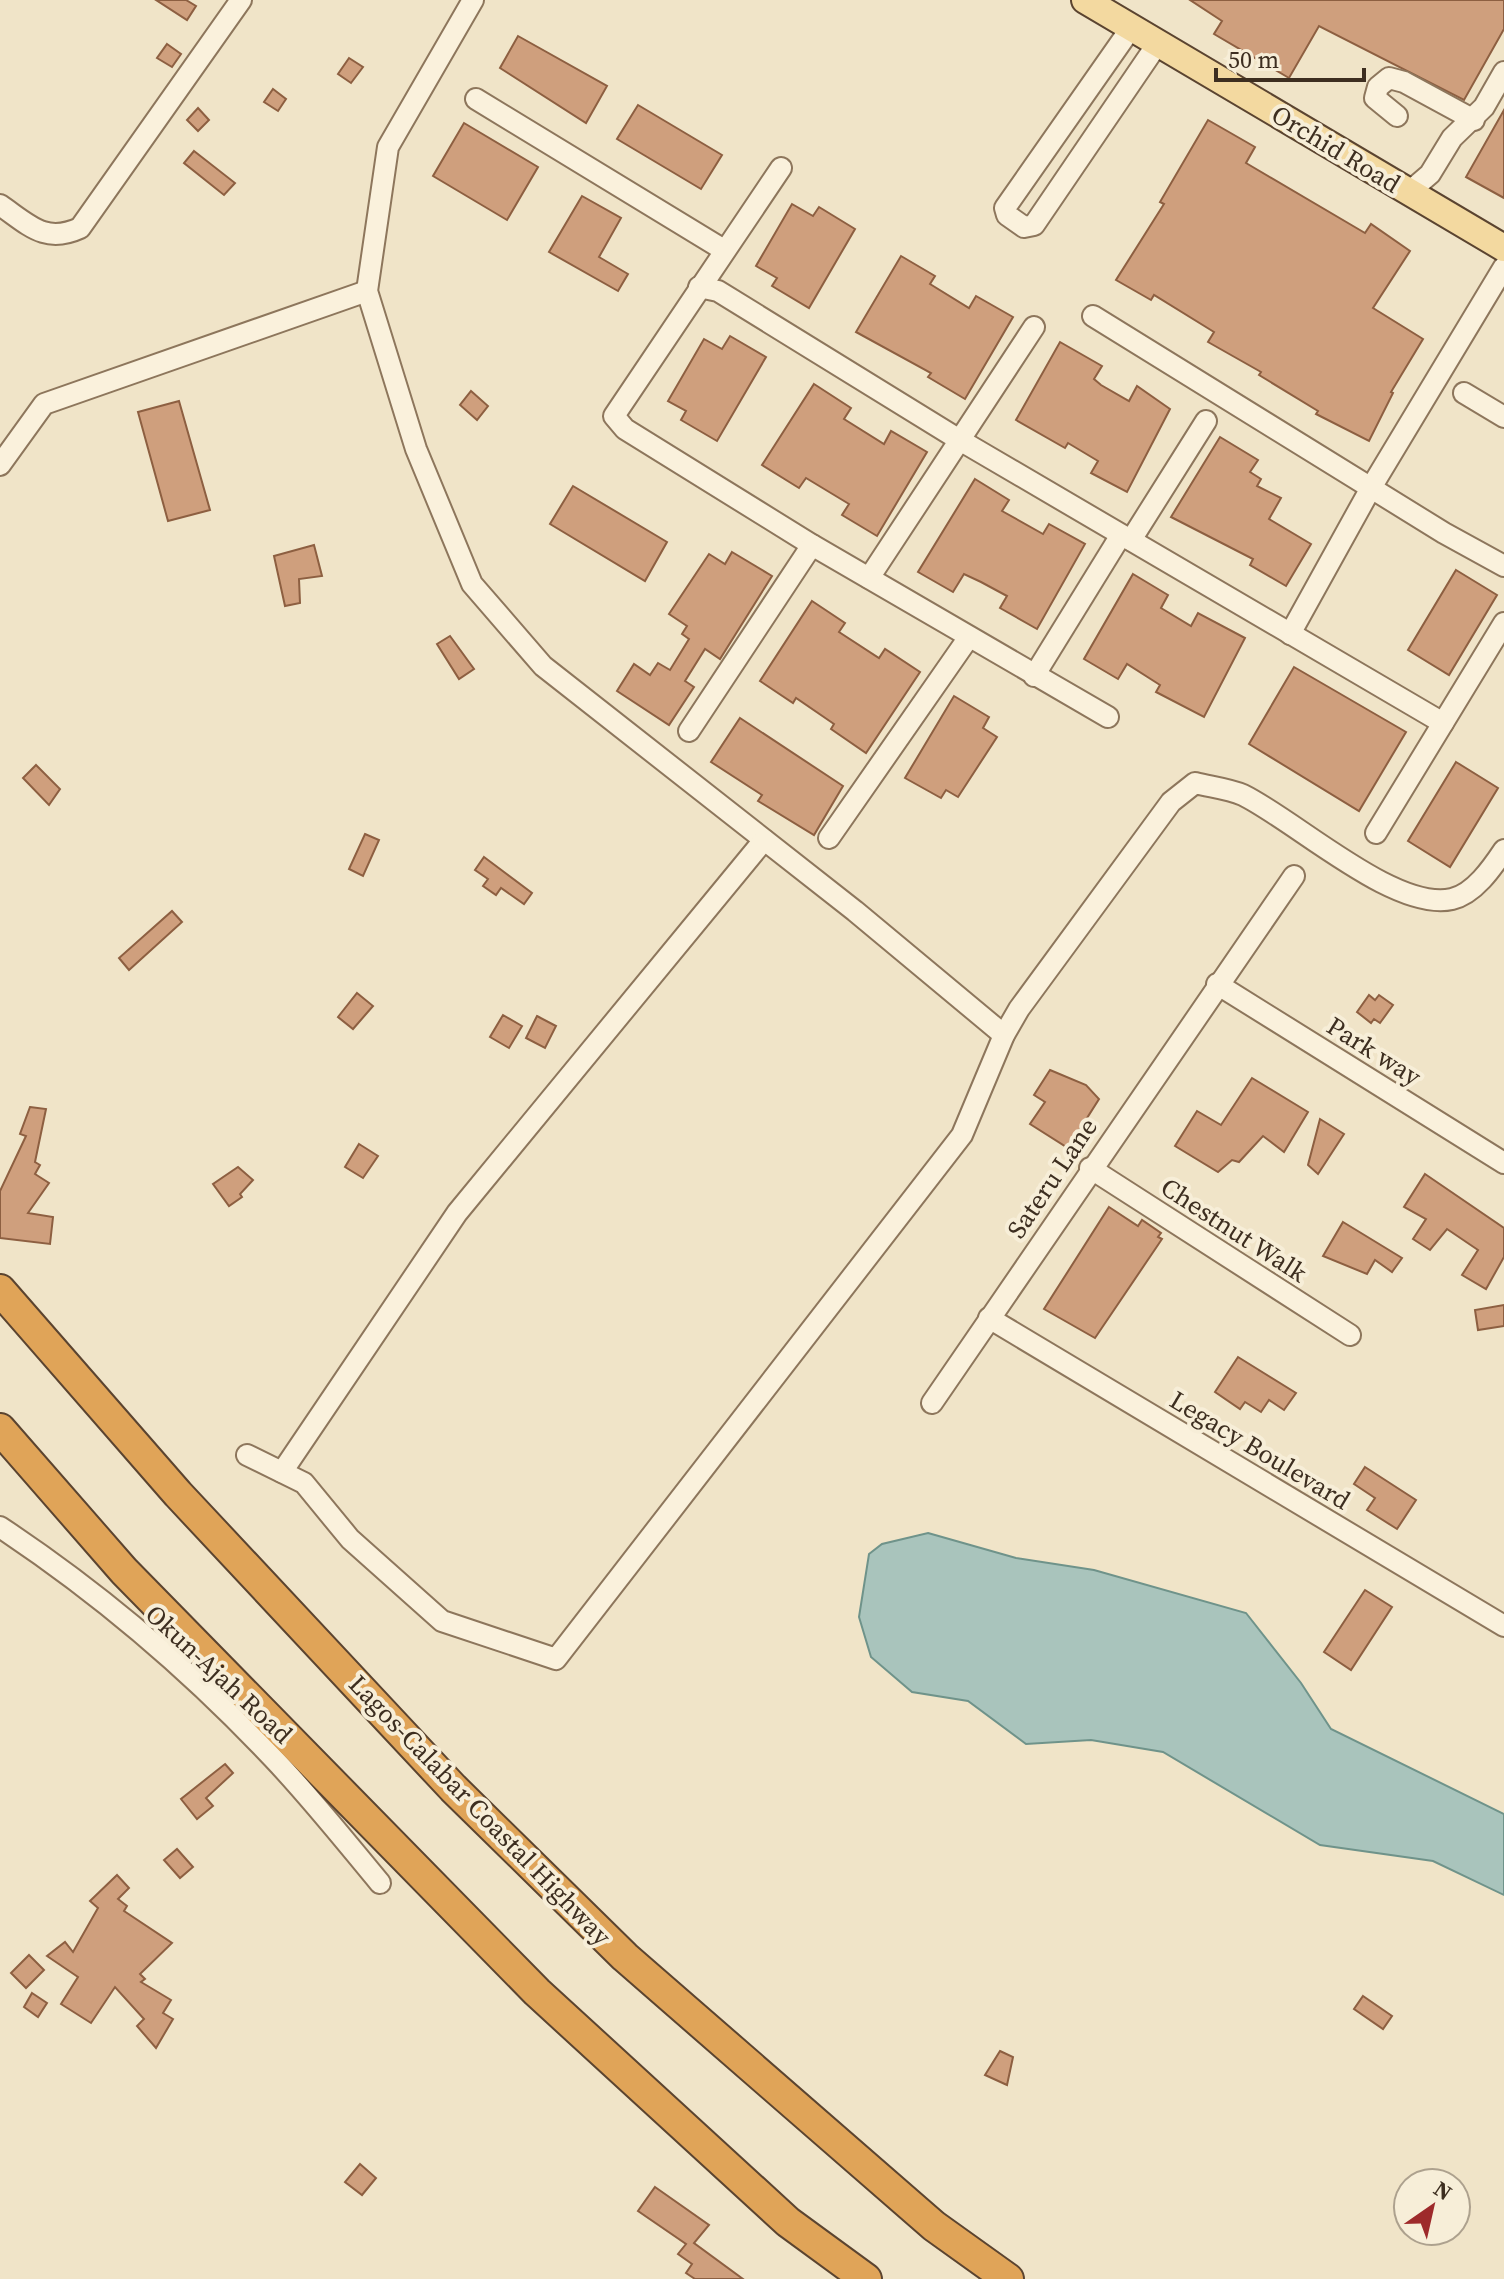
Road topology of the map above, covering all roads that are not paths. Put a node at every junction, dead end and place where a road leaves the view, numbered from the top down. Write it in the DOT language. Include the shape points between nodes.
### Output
graph roads {
  1 [pos="241,0"];
  2 [pos="473,0"];
  3 [pos="1085,0"];
  4 [pos="1131,28"];
  5 [pos="1158,43"];
  6 [pos="1504,72"];
  7 [pos="476,99"];
  8 [pos="1397,116"];
  9 [pos="1474,120"];
  10 [pos="781,168"];
  11 [pos="1409,192"];
  12 [pos="0,205"];
  13 [pos="1504,248"];
  14 [pos="724,250"];
  15 [pos="1504,267"];
  16 [pos="699,287"];
  17 [pos="367,291"];
  18 [pos="1093,316"];
  19 [pos="1034,327"];
  20 [pos="1464,393"];
  21 [pos="1504,417"];
  22 [pos="1206,421"];
  23 [pos="958,439"];
  24 [pos="0,465"];
  25 [pos="1372,486"];
  26 [pos="1126,538"];
  27 [pos="812,545"];
  28 [pos="1504,566"];
  29 [pos="869,578"];
  30 [pos="1504,623"];
  31 [pos="1290,634"];
  32 [pos="969,637"];
  33 [pos="1034,676"];
  34 [pos="1108,717"];
  35 [pos="1443,723"];
  36 [pos="689,731"];
  37 [pos="1376,833"];
  38 [pos="829,838"];
  39 [pos="764,840"];
  40 [pos="1504,850"];
  41 [pos="1294,876"];
  42 [pos="1217,984"];
  43 [pos="1004,1035"];
  44 [pos="1504,1163"];
  45 [pos="1090,1168"];
  46 [pos="0,1290"];
  47 [pos="989,1318"];
  48 [pos="1350,1335"];
  49 [pos="932,1403"];
  50 [pos="0,1429"];
  51 [pos="247,1455"];
  52 [pos="282,1472"];
  53 [pos="0,1527"];
  54 [pos="1504,1626"];
  55 [pos="380,1883"];
  56 [pos="866,2279"];
  57 [pos="1008,2279"];
  1 -- 12 [label="street" via="80,228 63,236 40,232"];
  2 -- 17 [label="street" via="388,147"];
  3 -- 4 [label="main road, Orchid Road"];
  4 -- 5 [label="main road, Orchid Road"];
  4 -- 5 [label="street" via="1005,208 1024,227 1041,216"];
  5 -- 11 [label="main road, Orchid Road"];
  6 -- 9 [label="street"];
  7 -- 14 [label="street"];
  8 -- 9 [label="street" via="1375,98 1389,78"];
  9 -- 11 [label="street" via="1452,138 1430,174"];
  10 -- 14 [label="street"];
  11 -- 13 [label="main road, Orchid Road"];
  14 -- 16 [label="street"];
  15 -- 25 [label="street"];
  16 -- 23 [label="street" via="718,291"];
  16 -- 27 [label="street" via="614,416 625,429"];
  17 -- 24 [label="street" via="44,404"];
  17 -- 39 [label="street" via="416,449 472,584 543,666"];
  18 -- 25 [label="street"];
  19 -- 23 [label="street"];
  20 -- 21 [label="street"];
  22 -- 26 [label="street"];
  23 -- 26 [label="street"];
  23 -- 29 [label="street"];
  25 -- 28 [label="street"];
  25 -- 31 [label="street"];
  26 -- 31 [label="street"];
  26 -- 33 [label="street"];
  27 -- 29 [label="street"];
  27 -- 36 [label="street"];
  29 -- 32 [label="street"];
  30 -- 35 [label="street"];
  31 -- 35 [label="street"];
  32 -- 33 [label="street"];
  32 -- 38 [label="street"];
  33 -- 34 [label="street"];
  35 -- 37 [label="street"];
  39 -- 43 [label="street"];
  39 -- 52 [label="street" via="457,1213"];
  40 -- 43 [label="street" via="1486,877 1455,899 1427,901 1394,889 1241,795 1195,783 1171,802"];
  41 -- 42 [label="street, Sateru Lane"];
  42 -- 44 [label="street, Park way"];
  42 -- 45 [label="street, Sateru Lane"];
  43 -- 52 [label="street" via="962,1135 556,1659 442,1621 350,1539 304,1483"];
  45 -- 47 [label="street, Sateru Lane"];
  45 -- 48 [label="street, Chestnut Walk"];
  46 -- 57 [label="highway, Lagos-Calabar Coastal Highway" via="178,1494 453,1788 625,1957 934,2226"];
  47 -- 49 [label="street, Sateru Lane"];
  47 -- 54 [label="street, Legacy Boulevard"];
  50 -- 56 [label="highway" via="124,1571 537,1992 788,2222"];
  51 -- 52 [label="street"];
  53 -- 55 [label="street, Okun-Ajah Road" via="130,1625 213,1699 274,1759"];
}
